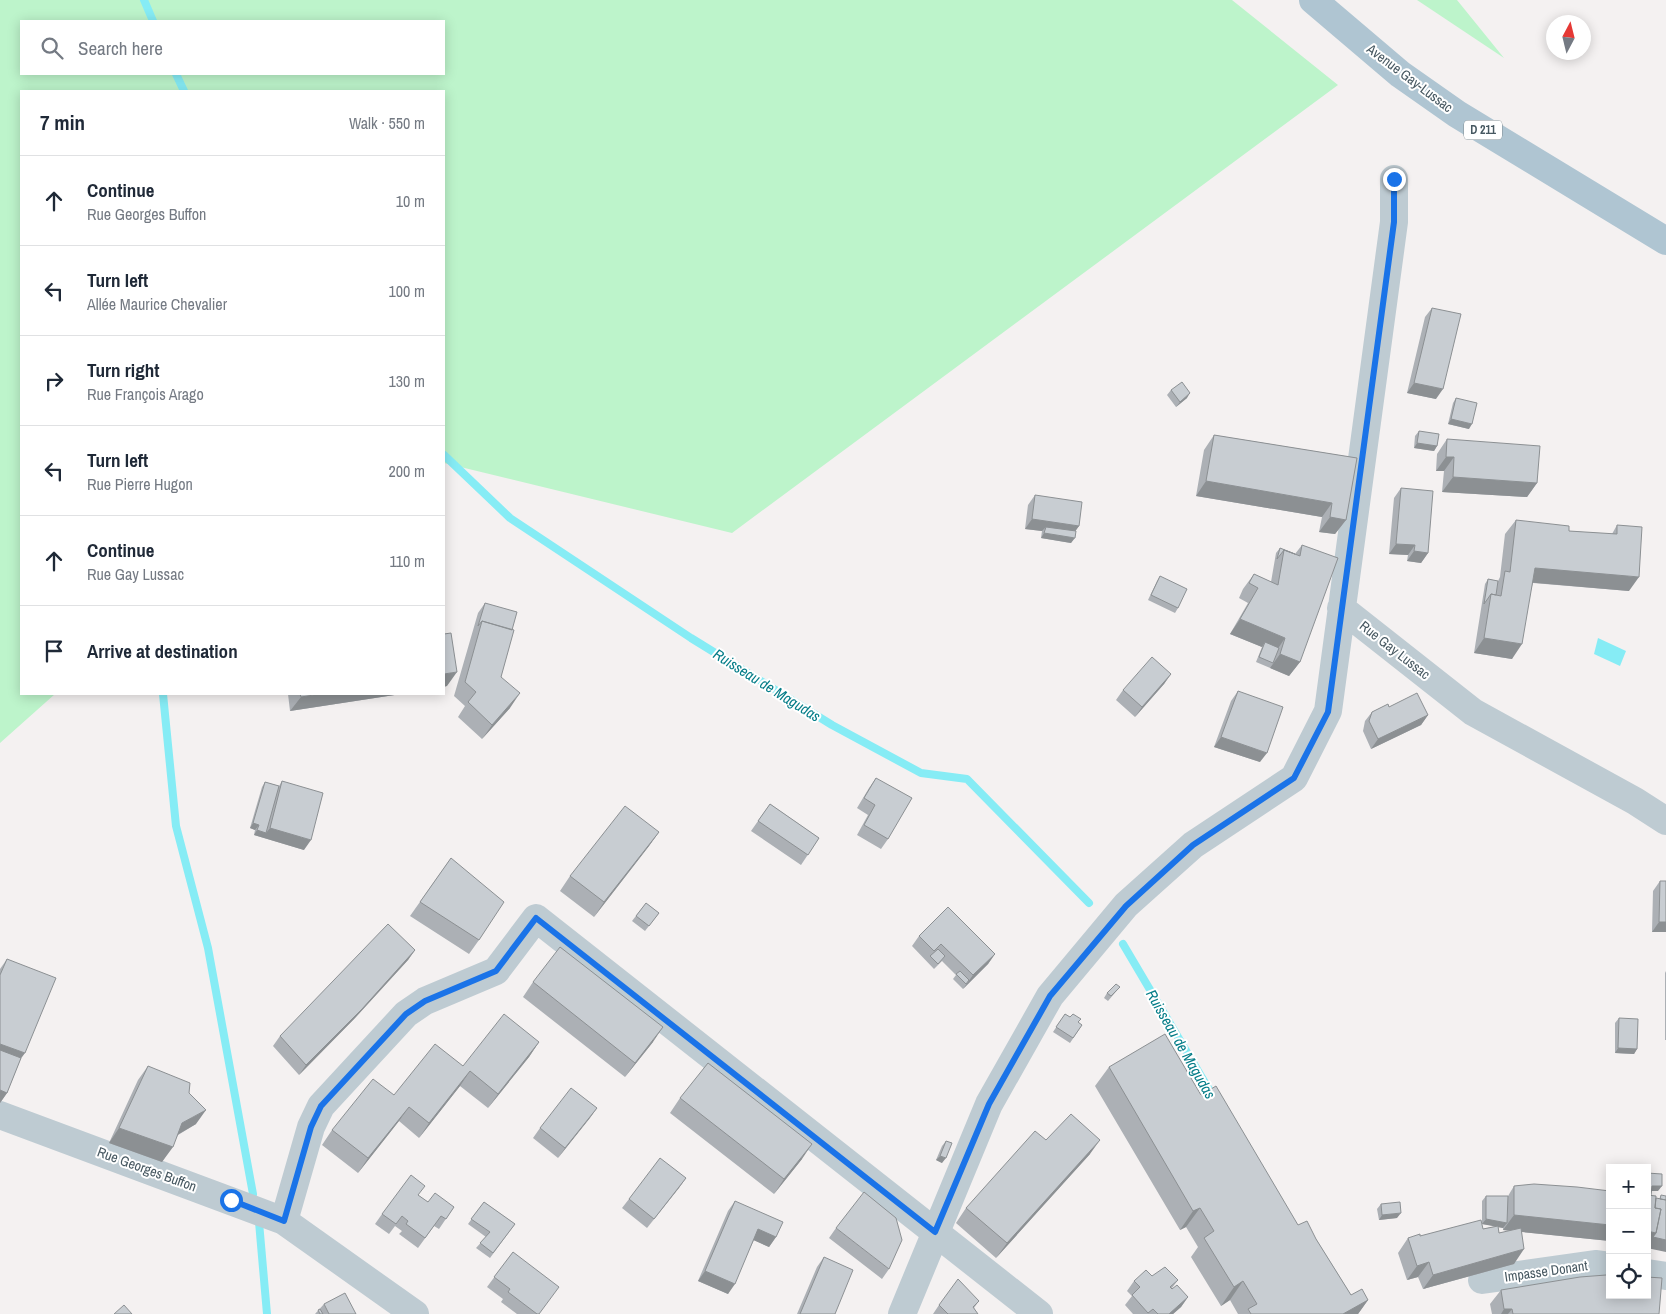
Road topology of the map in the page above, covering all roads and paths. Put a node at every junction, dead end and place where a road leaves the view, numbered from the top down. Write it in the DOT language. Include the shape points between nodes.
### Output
graph roads {
  1 [pos="1313,0"];
  2 [pos="1394,179"];
  3 [pos="1666,241"];
  4 [pos="1341,608"];
  5 [pos="1666,821"];
  6 [pos="0,1116"];
  7 [pos="284,1221"];
  8 [pos="935,1232"];
  9 [pos="1606,1265"];
  10 [pos="1651,1274"];
  11 [pos="1666,1276"];
  12 [pos="1482,1280"];
  13 [pos="415,1314"];
  14 [pos="902,1314"];
  15 [pos="1039,1314"];
  1 -- 3 [label="main road, Avenue Gay-Lussac / D 211" via="1400,74 1458,114"];
  2 -- 4 [label="street" via="1394,222"];
  4 -- 5 [label="street, Rue Gay Lussac" via="1473,712"];
  4 -- 8 [label="street" via="1328,712 1294,778 1193,845 1126,906 1050,996 989,1104"];
  6 -- 7 [label="street, Rue Georges Buffon"];
  7 -- 8 [label="street" via="311,1127 321,1106 406,1014 425,1001 496,971 536,918"];
  7 -- 13 [label="street, Rue Georges Buffon"];
  8 -- 14 [label="street"];
  8 -- 15 [label="street"];
  9 -- 12 [label="street, Impasse Donant" via="1595,1264"];
  10 -- 11 [label="street"];
}
